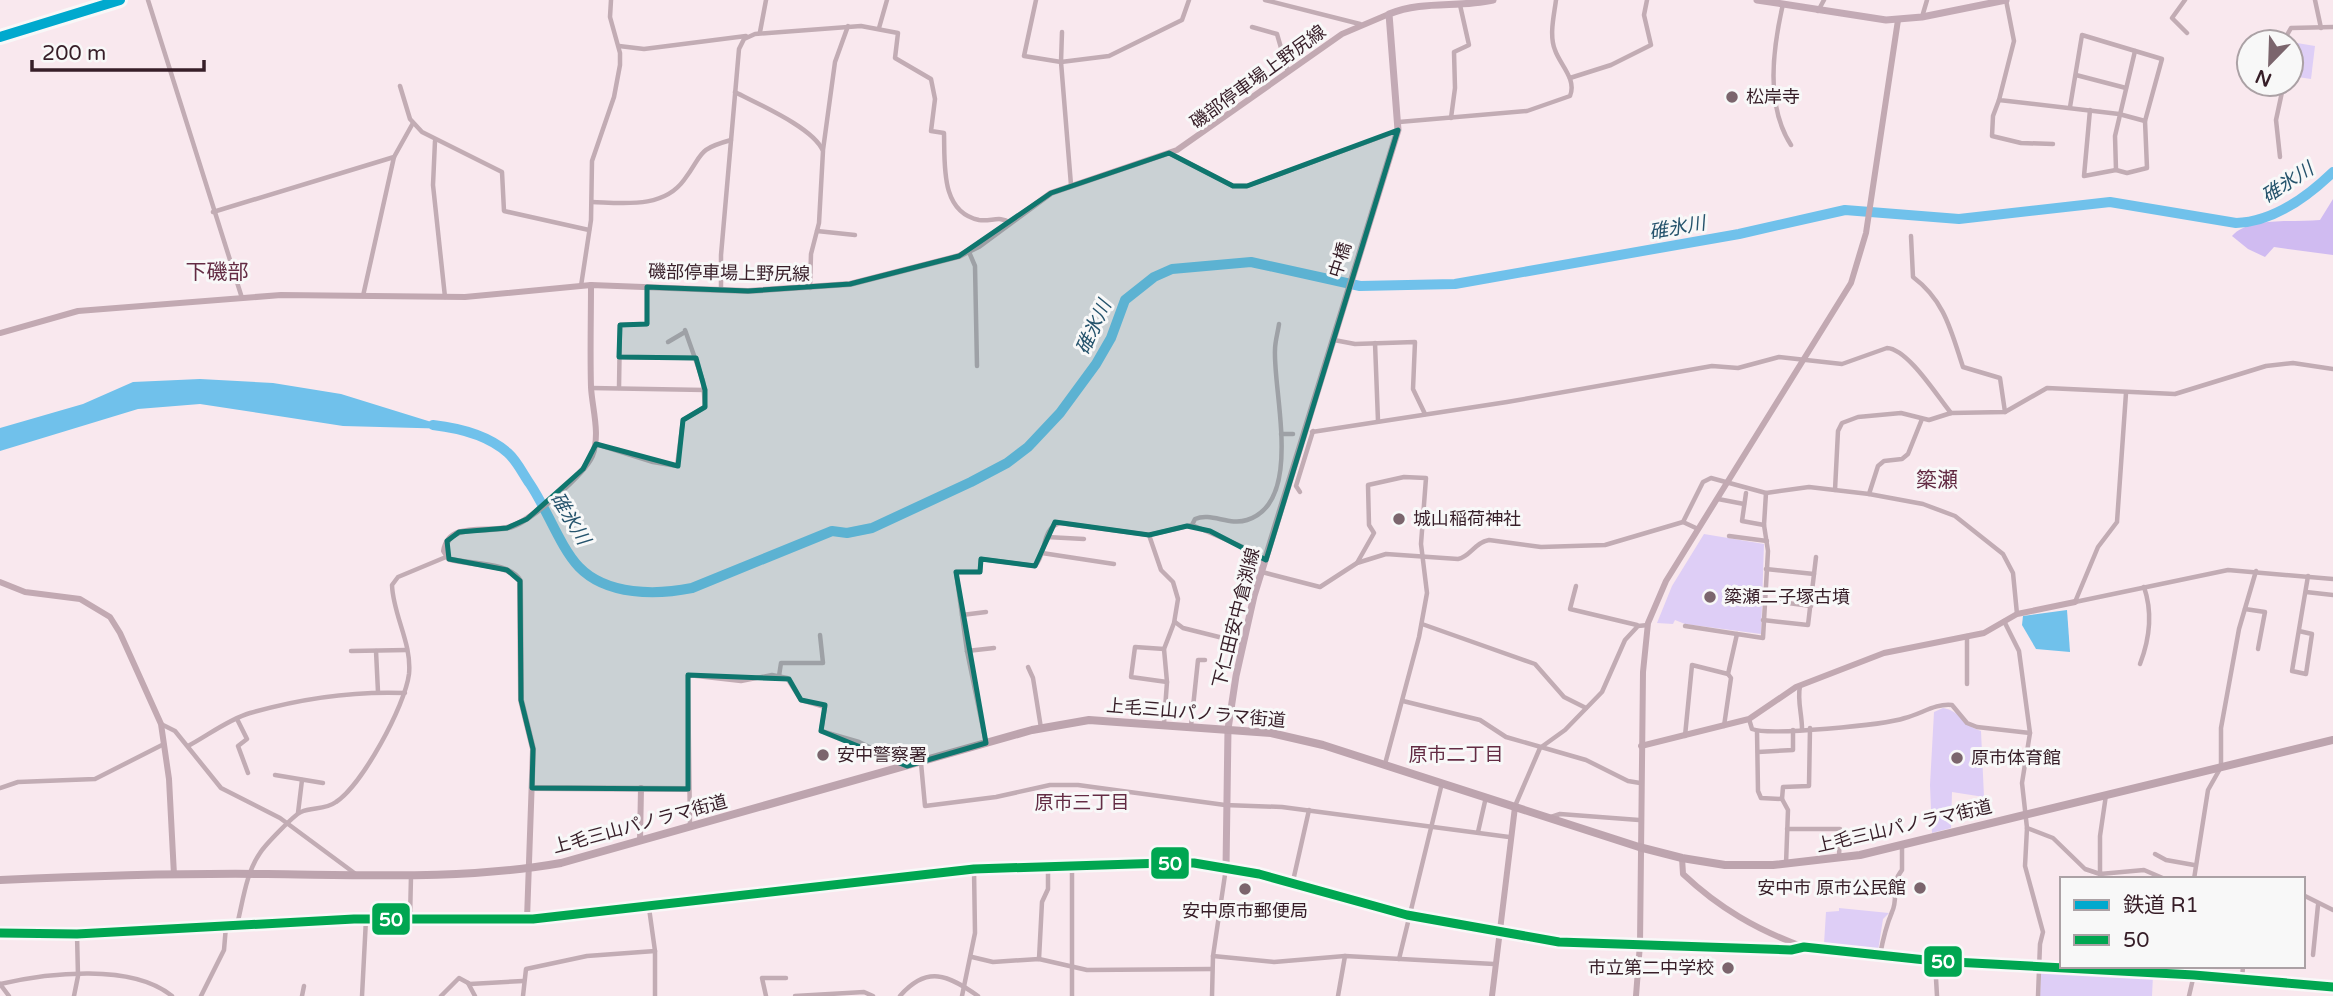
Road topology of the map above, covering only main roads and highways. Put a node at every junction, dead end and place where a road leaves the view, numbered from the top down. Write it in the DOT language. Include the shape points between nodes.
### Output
graph roads {
  1 [pos="1493,0"];
  2 [pos="1757,0"];
  3 [pos="2006,0"];
  4 [pos="1409,3"];
  5 [pos="1334,331"];
  6 [pos="1228,729"];
  7 [pos="2333,740"];
  8 [pos="0,880"];
  9 [pos="0,933"];
  1 -- 4 [label="main road" via="1460,5"];
  2 -- 3 [label="main road" via="1898,20"];
  4 -- 5 [label="main road, 中橋" via="1389,14 1398,126"];
  5 -- 6 [label="main road, 下仁田安中倉渕線" via="1243,643"];
  6 -- 7 [label="highway, 上毛三山パノラマ街道" via="1297,738 1639,847 1725,864 1839,859"];
  6 -- 8 [label="highway, 上毛三山パノラマ街道" via="1088,720 1042,729 528,869 484,874"];
  6 -- 9 [label="main road, 下仁田安中倉渕線" via="1226,867 1174,863 974,869 527,919 366,919 77,934"];
}
